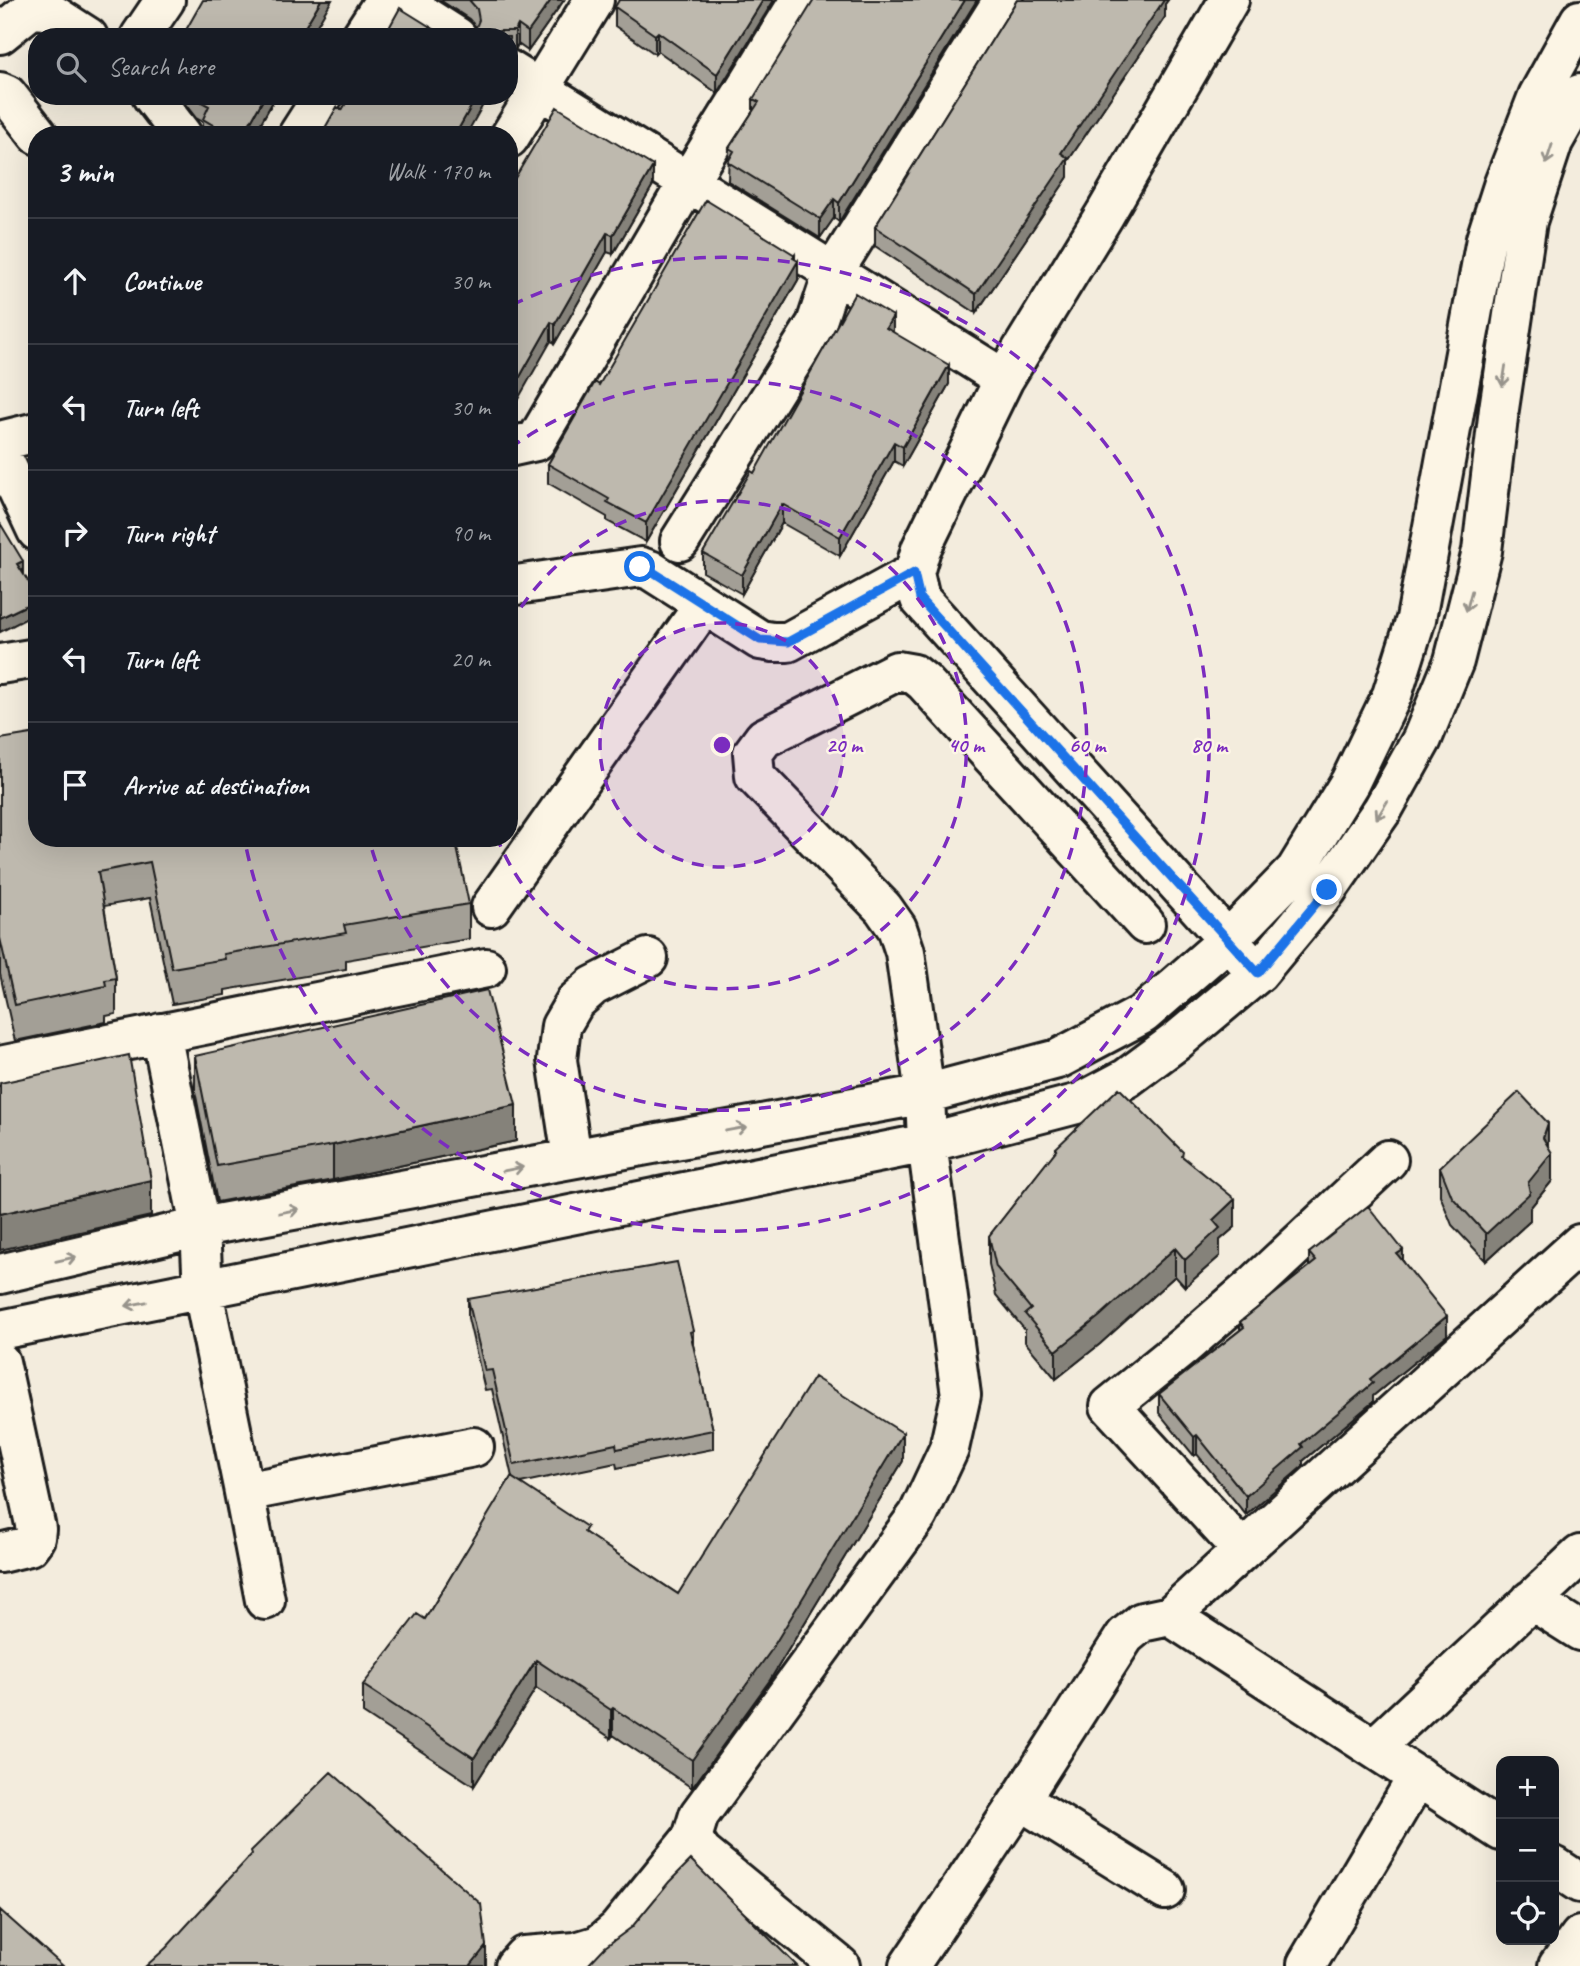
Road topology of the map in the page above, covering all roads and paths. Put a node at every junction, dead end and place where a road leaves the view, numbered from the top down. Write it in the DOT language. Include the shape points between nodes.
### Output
graph roads {
  1 [pos="165,0"];
  2 [pos="385,0"];
  3 [pos="399,0"];
  4 [pos="594,0"];
  5 [pos="800,0"];
  6 [pos="1003,0"];
  7 [pos="1229,0"];
  8 [pos="1580,20"];
  9 [pos="74,28"];
  10 [pos="146,28"];
  11 [pos="367,28"];
  12 [pos="443,28"];
  13 [pos="0,34"];
  14 [pos="524,79"];
  15 [pos="0,92"];
  16 [pos="1580,94"];
  17 [pos="518,103"];
  18 [pos="159,105"];
  19 [pos="317,105"];
  20 [pos="517,105"];
  21 [pos="31,126"];
  22 [pos="175,126"];
  23 [pos="304,126"];
  24 [pos="512,126"];
  25 [pos="688,182"];
  26 [pos="833,273"];
  27 [pos="1004,379"];
  28 [pos="28,442"];
  29 [pos="518,445"];
  30 [pos="12,460"];
  31 [pos="28,505"];
  32 [pos="680,541"];
  33 [pos="914,573"];
  34 [pos="518,585"];
  35 [pos="704,605"];
  36 [pos="28,659"];
  37 [pos="0,664"];
  38 [pos="491,907"];
  39 [pos="1144,924"];
  40 [pos="1227,941"];
  41 [pos="648,958"];
  42 [pos="486,968"];
  43 [pos="1258,973"];
  44 [pos="162,1032"];
  45 [pos="0,1066"];
  46 [pos="925,1094"];
  47 [pos="927,1143"];
  48 [pos="572,1158"];
  49 [pos="1388,1160"];
  50 [pos="200,1227"];
  51 [pos="1580,1244"];
  52 [pos="0,1274"];
  53 [pos="203,1291"];
  54 [pos="0,1331"];
  55 [pos="0,1362"];
  56 [pos="474,1447"];
  57 [pos="244,1492"];
  58 [pos="1242,1550"];
  59 [pos="0,1553"];
  60 [pos="1580,1555"];
  61 [pos="265,1600"];
  62 [pos="1531,1600"];
  63 [pos="1170,1616"];
  64 [pos="1580,1631"];
  65 [pos="1374,1748"];
  66 [pos="1418,1776"];
  67 [pos="1020,1800"];
  68 [pos="1496,1828"];
  69 [pos="692,1838"];
  70 [pos="1559,1869"];
  71 [pos="1580,1883"];
  72 [pos="1165,1890"];
  73 [pos="1580,1936"];
  74 [pos="524,1963"];
  75 [pos="1307,1964"];
  76 [pos="840,1966"];
  77 [pos="909,1966"];
  78 [pos="1558,1966"];
  1 -- 10 [label="street"];
  2 -- 11 [label="street"];
  3 -- 12 [label="street"];
  4 -- 14 [label="street"];
  5 -- 25 [label="street"];
  6 -- 26 [label="street"];
  7 -- 27 [label="street"];
  8 -- 40 [label="street" via="1538,96 1486,239 1416,619 1392,695 1350,782 1296,870"];
  9 -- 13 [label="street" via="46,10 31,9"];
  14 -- 17 [label="street"];
  14 -- 25 [label="street"];
  15 -- 21 [label="street"];
  16 -- 43 [label="street, one-way" via="1553,142 1527,221 1482,551 1454,661 1422,739 1383,809 1327,890"];
  18 -- 22 [label="street"];
  19 -- 23 [label="street"];
  20 -- 24 [label="street"];
  25 -- 26 [label="street"];
  25 -- 29 [label="street" via="536,441"];
  26 -- 27 [label="street"];
  26 -- 32 [label="street" via="816,324"];
  27 -- 33 [label="street" via="921,549"];
  28 -- 30 [label="street"];
  30 -- 31 [label="street"];
  33 -- 35 [label="street" via="788,642 760,640"];
  33 -- 40 [label="street" via="920,599"];
  34 -- 35 [label="street" via="640,567"];
  35 -- 38 [label="street"];
  36 -- 37 [label="street"];
  39 -- 46 [label="street" via="914,674 897,671 764,738 753,753 755,776 897,928 905,952"];
  40 -- 43 [label="street"];
  40 -- 46 [label="street" via="1143,1014 1058,1059"];
  41 -- 48 [label="street" via="593,986 575,1002 561,1026 557,1060"];
  42 -- 44 [label="street"];
  43 -- 47 [label="street" via="1127,1078 1080,1103"];
  44 -- 45 [label="street"];
  44 -- 50 [label="street"];
  46 -- 47 [label="street"];
  48 -- 46 [label="street, one-way"];
  47 -- 53 [label="street"];
  47 -- 69 [label="street" via="961,1395 949,1449 918,1515 699,1815"];
  50 -- 48 [label="street, one-way"];
  49 -- 58 [label="street" via="1252,1287 1110,1406"];
  52 -- 50 [label="street, one-way"];
  50 -- 53 [label="street"];
  51 -- 58 [label="street"];
  53 -- 54 [label="street, one-way"];
  53 -- 57 [label="street"];
  55 -- 59 [label="street" via="36,1529 29,1546"];
  56 -- 57 [label="street"];
  57 -- 61 [label="street"];
  58 -- 63 [label="street"];
  60 -- 62 [label="street"];
  62 -- 64 [label="street"];
  62 -- 65 [label="street"];
  63 -- 65 [label="street"];
  63 -- 67 [label="street" via="1142,1622 1125,1636"];
  65 -- 66 [label="street"];
  66 -- 68 [label="street"];
  66 -- 75 [label="street"];
  67 -- 72 [label="street"];
  67 -- 77 [label="street"];
  69 -- 74 [label="street" via="618,1929 598,1945"];
  69 -- 76 [label="street" via="702,1853"];
  70 -- 71 [label="street"];
  73 -- 78 [label="street"];
}
